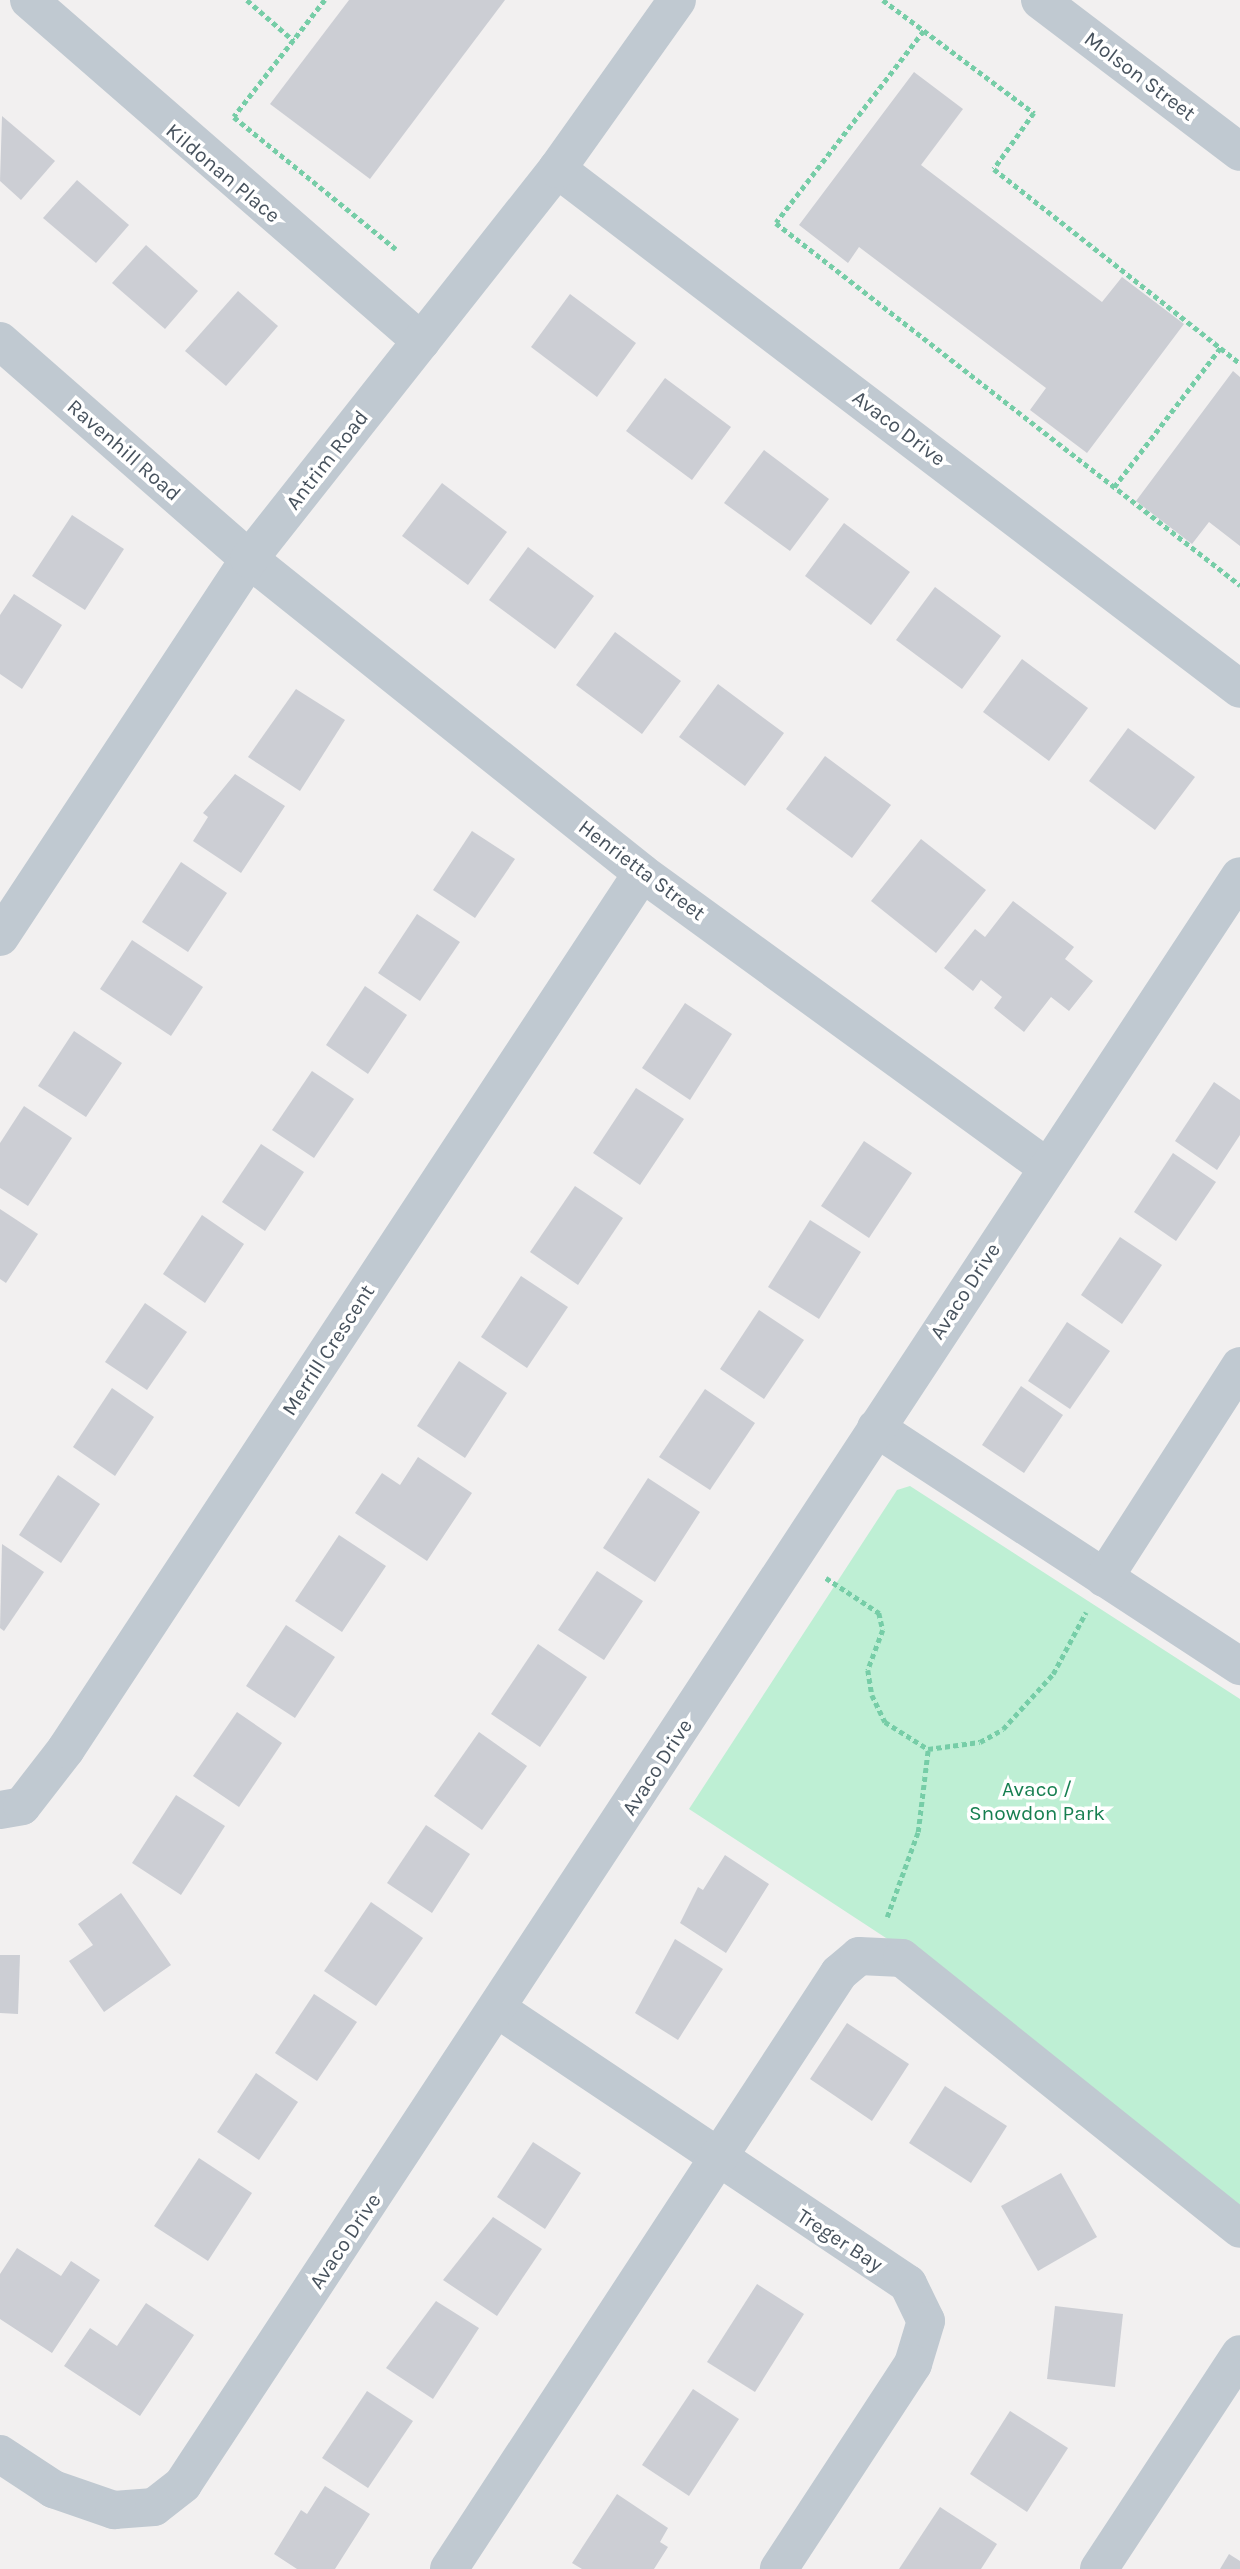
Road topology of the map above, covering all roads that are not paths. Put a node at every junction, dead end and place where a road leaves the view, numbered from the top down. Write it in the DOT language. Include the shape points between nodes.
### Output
graph roads {
  1 [pos="29,0"];
  2 [pos="677,0"];
  3 [pos="1040,0"];
  4 [pos="1240,152"];
  5 [pos="557,169"];
  6 [pos="0,341"];
  7 [pos="421,341"];
  8 [pos="249,559"];
  9 [pos="1240,689"];
  10 [pos="642,873"];
  11 [pos="1240,876"];
  12 [pos="0,937"];
  13 [pos="1046,1167"];
  14 [pos="1240,1366"];
  15 [pos="876,1429"];
  16 [pos="1104,1578"];
  17 [pos="1240,1666"];
  18 [pos="0,1810"];
  19 [pos="499,2010"];
  20 [pos="717,2160"];
  21 [pos="1240,2229"];
  22 [pos="1240,2354"];
  23 [pos="0,2454"];
  24 [pos="449,2569"];
  25 [pos="779,2569"];
  26 [pos="1099,2569"];
  1 -- 7 [label="street, Kildonan Place"];
  2 -- 5 [label="street, Antrim Road"];
  3 -- 4 [label="street, Molson Street"];
  5 -- 7 [label="street, Antrim Road"];
  5 -- 9 [label="street, Avaco Drive"];
  6 -- 8 [label="street, Ravenhill Road"];
  7 -- 8 [label="street, Antrim Road"];
  8 -- 10 [label="street, Henrietta Street"];
  8 -- 12 [label="street, Antrim Road"];
  10 -- 13 [label="street, Henrietta Street"];
  10 -- 18 [label="street, Merrill Crescent" via="66,1749 22,1806"];
  11 -- 13 [label="street, Avaco Drive"];
  13 -- 15 [label="street, Avaco Drive"];
  14 -- 16 [label="street"];
  15 -- 16 [label="street"];
  15 -- 19 [label="street, Avaco Drive"];
  16 -- 17 [label="street"];
  19 -- 20 [label="street, Treger Bay"];
  19 -- 23 [label="street, Avaco Drive" via="183,2484 154,2507 114,2510 53,2489"];
  20 -- 21 [label="street" via="839,1973 859,1956 873,1954 902,1958"];
  20 -- 24 [label="street"];
  20 -- 25 [label="street, Treger Bay" via="908,2284 926,2321 914,2364"];
  22 -- 26 [label="street"];
}
